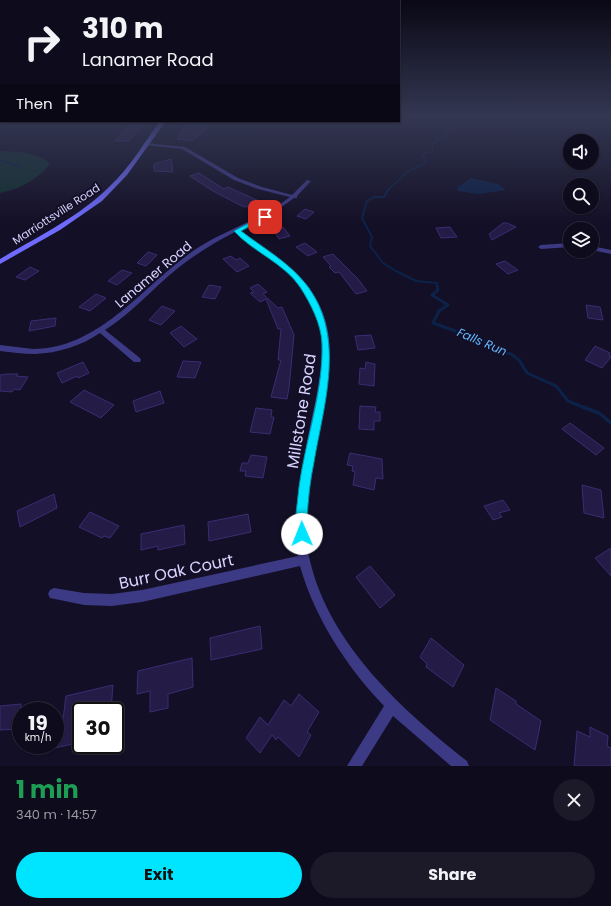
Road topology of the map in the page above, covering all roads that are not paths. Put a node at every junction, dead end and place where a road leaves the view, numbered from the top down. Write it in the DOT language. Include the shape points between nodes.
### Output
graph roads {
  1 [pos="140,152"];
  2 [pos="189,152"];
  3 [pos="309,181"];
  4 [pos="295,197"];
  5 [pos="237,231"];
  6 [pos="563,245"];
  7 [pos="541,247"];
  8 [pos="599,249"];
  9 [pos="611,252"];
  10 [pos="0,262"];
  11 [pos="102,330"];
  12 [pos="0,348"];
  13 [pos="137,360"];
  14 [pos="304,560"];
  15 [pos="54,594"];
  16 [pos="392,705"];
  17 [pos="354,766"];
  18 [pos="462,766"];
  1 -- 10 [label="main road, Marriottsville Road" via="102,197"];
  2 -- 4 [label="street" via="236,179"];
  3 -- 4 [label="street, Lanamer Road"];
  4 -- 5 [label="street, Lanamer Road" via="272,213"];
  5 -- 11 [label="street, Lanamer Road" via="215,240 185,260"];
  5 -- 14 [label="street, Millstone Road" via="303,285 323,326 327,360 305,483 302,520"];
  6 -- 7 [label="street"];
  8 -- 9 [label="street"];
  11 -- 12 [label="street, Lanamer Road" via="88,338 58,348 23,351"];
  11 -- 13 [label="street"];
  14 -- 15 [label="street, Burr Oak Court" via="142,596 84,600"];
  14 -- 16 [label="street, Millstone Road" via="318,600 335,633"];
  16 -- 17 [label="street"];
  16 -- 18 [label="street, Millstone Road"];
}
